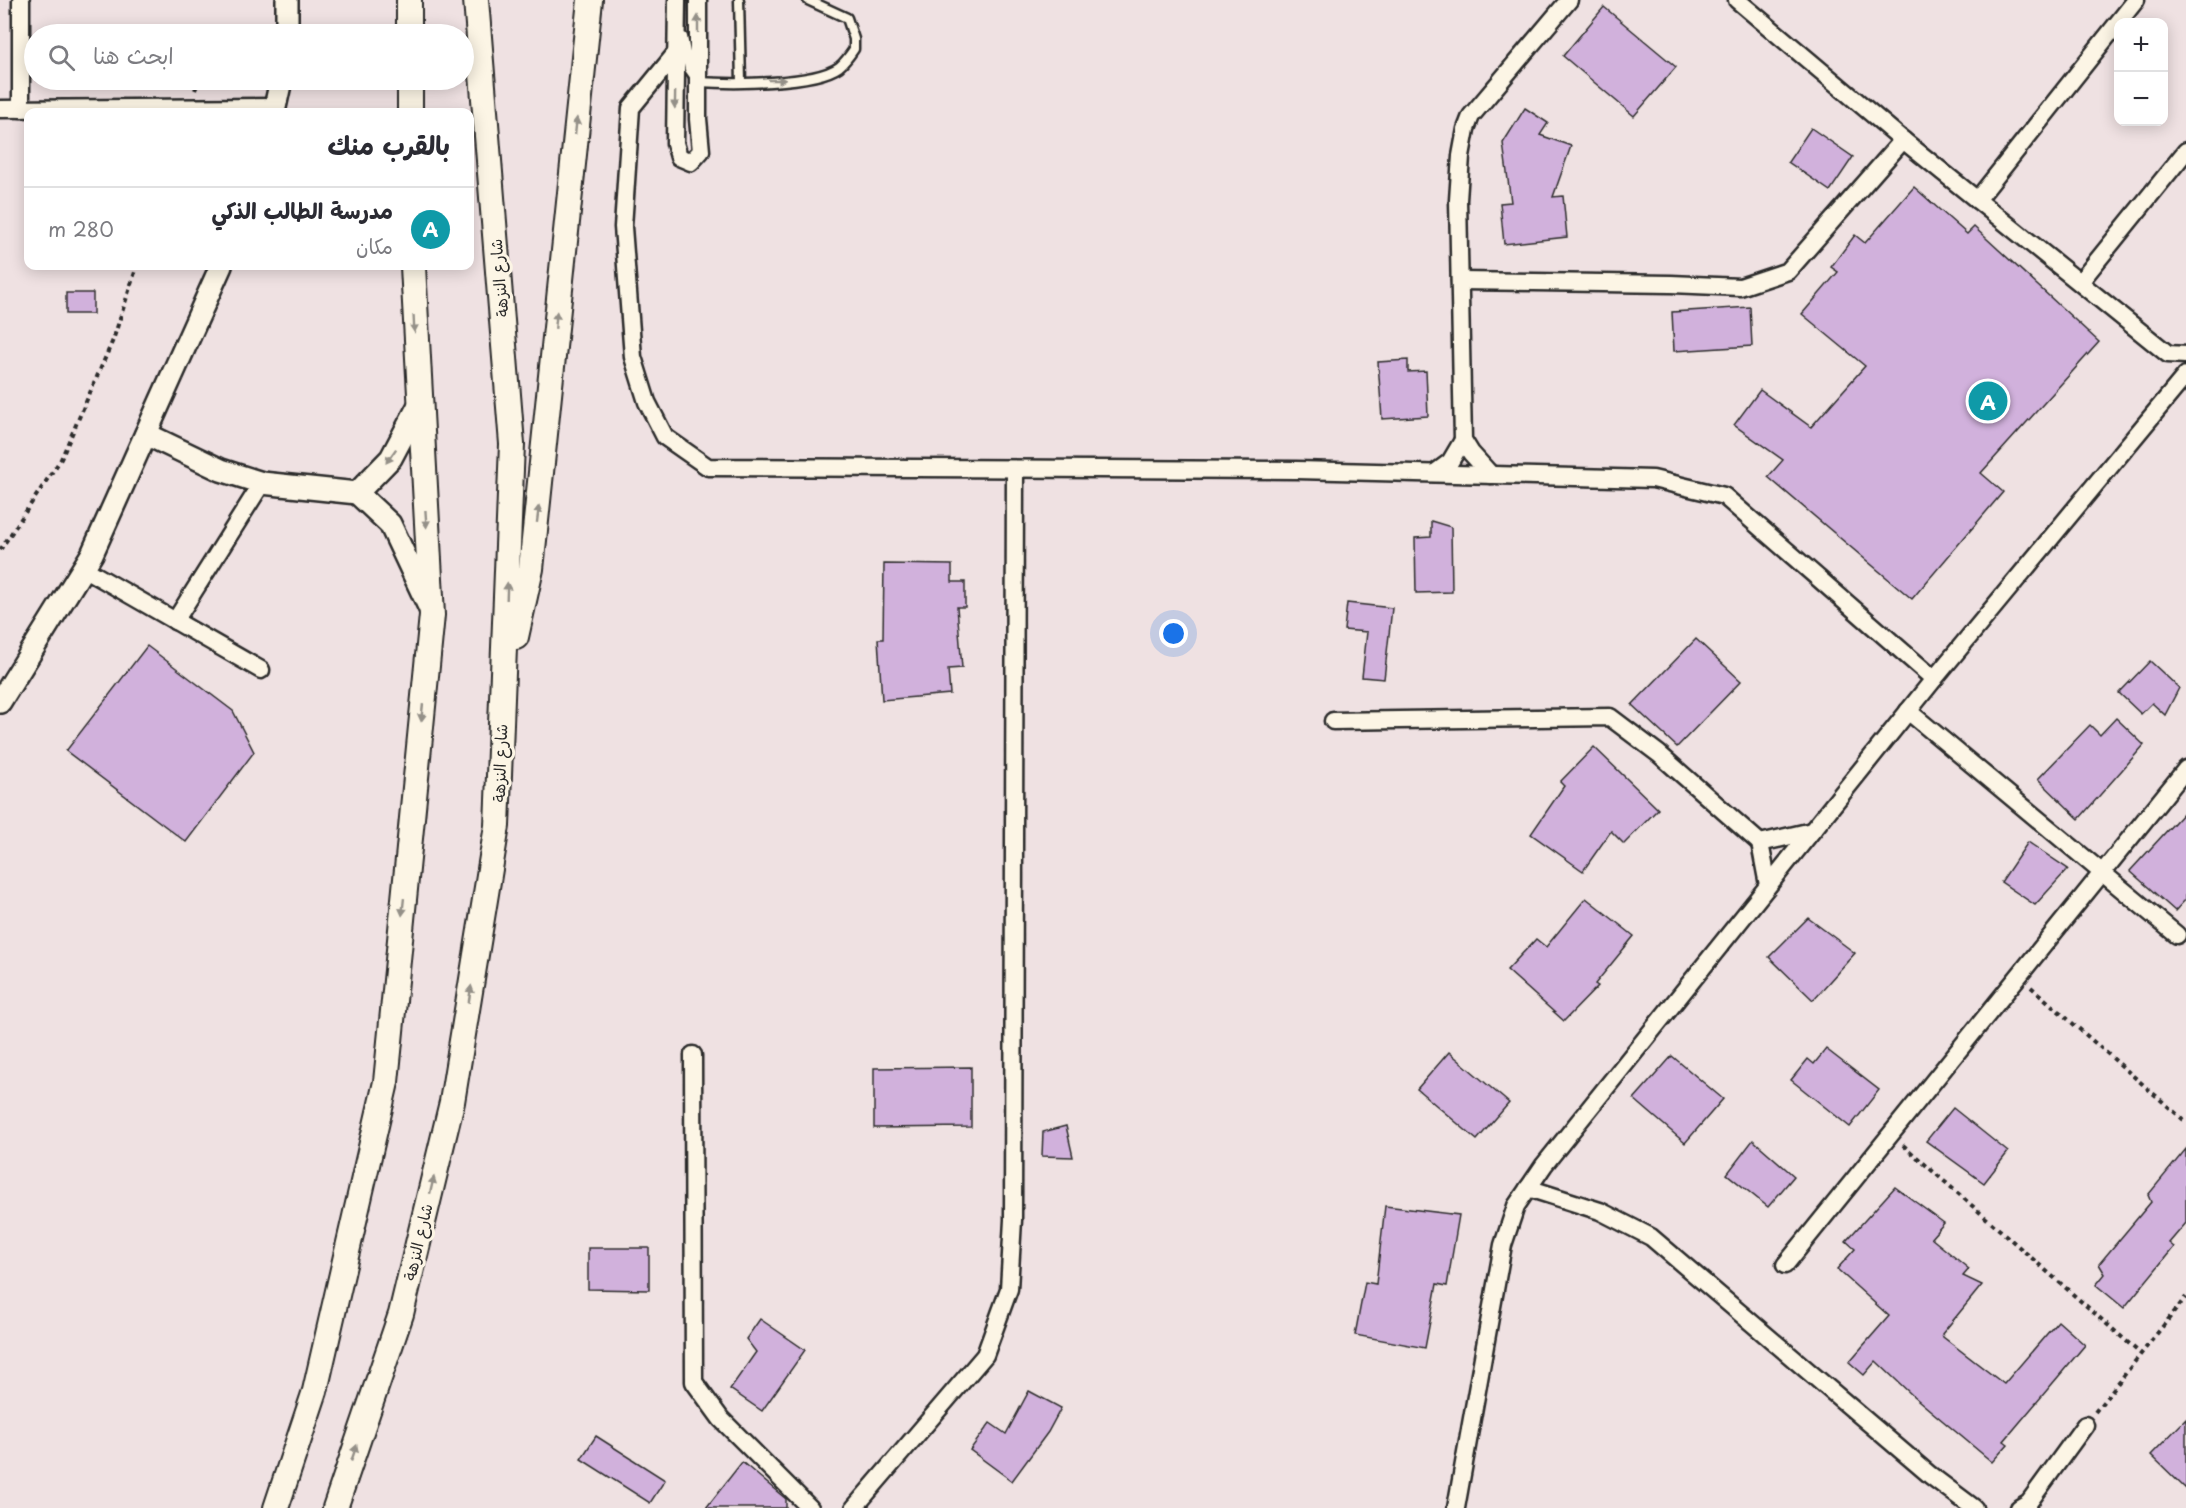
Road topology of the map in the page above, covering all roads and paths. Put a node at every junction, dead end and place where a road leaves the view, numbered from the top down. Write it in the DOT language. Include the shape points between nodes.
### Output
graph roads {
  1 [pos="21,0"];
  2 [pos="287,0"];
  3 [pos="409,0"];
  4 [pos="476,0"];
  5 [pos="590,0"];
  6 [pos="678,0"];
  7 [pos="698,0"];
  8 [pos="739,0"];
  9 [pos="808,0"];
  10 [pos="1569,0"];
  11 [pos="1737,0"];
  12 [pos="2136,0"];
  13 [pos="287,24"];
  14 [pos="409,24"];
  15 [pos="676,53"];
  16 [pos="698,82"];
  17 [pos="741,82"];
  18 [pos="279,90"];
  19 [pos="410,90"];
  20 [pos="275,108"];
  21 [pos="410,108"];
  22 [pos="0,109"];
  23 [pos="21,109"];
  24 [pos="24,109"];
  25 [pos="1903,140"];
  26 [pos="2186,151"];
  27 [pos="1977,200"];
  28 [pos="136,270"];
  29 [pos="219,270"];
  30 [pos="413,270"];
  31 [pos="1460,281"];
  32 [pos="2080,282"];
  33 [pos="2178,355"];
  34 [pos="2181,381"];
  35 [pos="419,405"];
  36 [pos="146,434"];
  37 [pos="1464,440"];
  38 [pos="1015,469"];
  39 [pos="1435,473"];
  40 [pos="1491,475"];
  41 [pos="262,483"];
  42 [pos="357,493"];
  43 [pos="0,550"];
  44 [pos="83,568"];
  45 [pos="432,615"];
  46 [pos="176,621"];
  47 [pos="261,670"];
  48 [pos="1934,679"];
  49 [pos="502,695"];
  50 [pos="0,702"];
  51 [pos="1908,711"];
  52 [pos="1333,721"];
  53 [pos="2186,769"];
  54 [pos="1812,831"];
  55 [pos="1760,843"];
  56 [pos="2103,873"];
  57 [pos="1768,885"];
  58 [pos="2177,935"];
  59 [pos="2019,977"];
  60 [pos="693,1055"];
  61 [pos="2186,1122"];
  62 [pos="1891,1134"];
  63 [pos="1528,1188"];
  64 [pos="1785,1265"];
  65 [pos="2186,1297"];
  66 [pos="2141,1354"];
  67 [pos="2085,1425"];
  68 [pos="276,1508"];
  69 [pos="335,1508"];
  70 [pos="810,1508"];
  71 [pos="854,1508"];
  72 [pos="1456,1508"];
  73 [pos="1974,1508"];
  74 [pos="2019,1508"];
  1 -- 23 [label="street"];
  2 -- 13 [label="street"];
  3 -- 14 [label="main road"];
  49 -- 4 [label="main road, شارع النزهة, one-way" via="512,444"];
  49 -- 5 [label="main road, one-way" via="531,569"];
  6 -- 15 [label="street"];
  6 -- 16 [label="lane" via="689,69"];
  16 -- 7 [label="street, one-way"];
  8 -- 17 [label="lane"];
  17 -- 9 [label="lane, one-way" via="805,80 838,68 847,58 854,49 847,18"];
  10 -- 31 [label="street" via="1471,116 1458,181"];
  11 -- 25 [label="street"];
  12 -- 27 [label="street"];
  15 -- 16 [label="street, one-way" via="675,143 679,157 691,162 701,151"];
  15 -- 38 [label="street" via="631,108 623,227 633,357 647,402 665,437 708,467"];
  16 -- 17 [label="lane"];
  18 -- 20 [label="street"];
  19 -- 21 [label="main road"];
  22 -- 23 [label="street"];
  23 -- 24 [label="street"];
  25 -- 27 [label="street"];
  25 -- 31 [label="street" via="1788,271 1740,287"];
  26 -- 32 [label="street"];
  27 -- 32 [label="street"];
  28 -- 43 [label="path" via="113,340 61,459"];
  29 -- 36 [label="street"];
  30 -- 35 [label="main road, one-way"];
  31 -- 37 [label="street"];
  32 -- 33 [label="street"];
  33 -- 34 [label="street"];
  34 -- 48 [label="street"];
  35 -- 42 [label="street, one-way" via="391,458"];
  35 -- 45 [label="main road, one-way"];
  36 -- 41 [label="street" via="221,470"];
  36 -- 44 [label="street"];
  37 -- 39 [label="street" via="1450,462"];
  37 -- 40 [label="street"];
  38 -- 39 [label="street"];
  38 -- 71 [label="street" via="1013,1220 1009,1289 985,1355"];
  39 -- 40 [label="street"];
  40 -- 48 [label="street" via="1653,478 1724,496"];
  41 -- 42 [label="street"];
  41 -- 46 [label="street"];
  42 -- 45 [label="street" via="390,524"];
  44 -- 46 [label="street"];
  44 -- 50 [label="street"];
  45 -- 68 [label="main road, one-way" via="386,1082 315,1391"];
  46 -- 47 [label="street"];
  48 -- 51 [label="street"];
  69 -- 49 [label="main road, شارع النزهة, one-way" via="401,1314 452,1102 497,826"];
  51 -- 54 [label="street"];
  51 -- 56 [label="street"];
  52 -- 55 [label="street" via="1610,717 1659,754"];
  53 -- 56 [label="street"];
  54 -- 55 [label="street"];
  54 -- 57 [label="street"];
  55 -- 57 [label="street"];
  56 -- 58 [label="street"];
  56 -- 59 [label="street"];
  57 -- 63 [label="street"];
  59 -- 61 [label="path"];
  59 -- 62 [label="street"];
  60 -- 70 [label="street" via="694,1382 721,1419"];
  62 -- 64 [label="street"];
  62 -- 66 [label="path"];
  63 -- 72 [label="street" via="1516,1206 1503,1245"];
  63 -- 73 [label="street" via="1600,1211 1651,1238 1929,1475"];
  65 -- 66 [label="path"];
  66 -- 67 [label="path"];
  67 -- 74 [label="street" via="2029,1502"];
}
